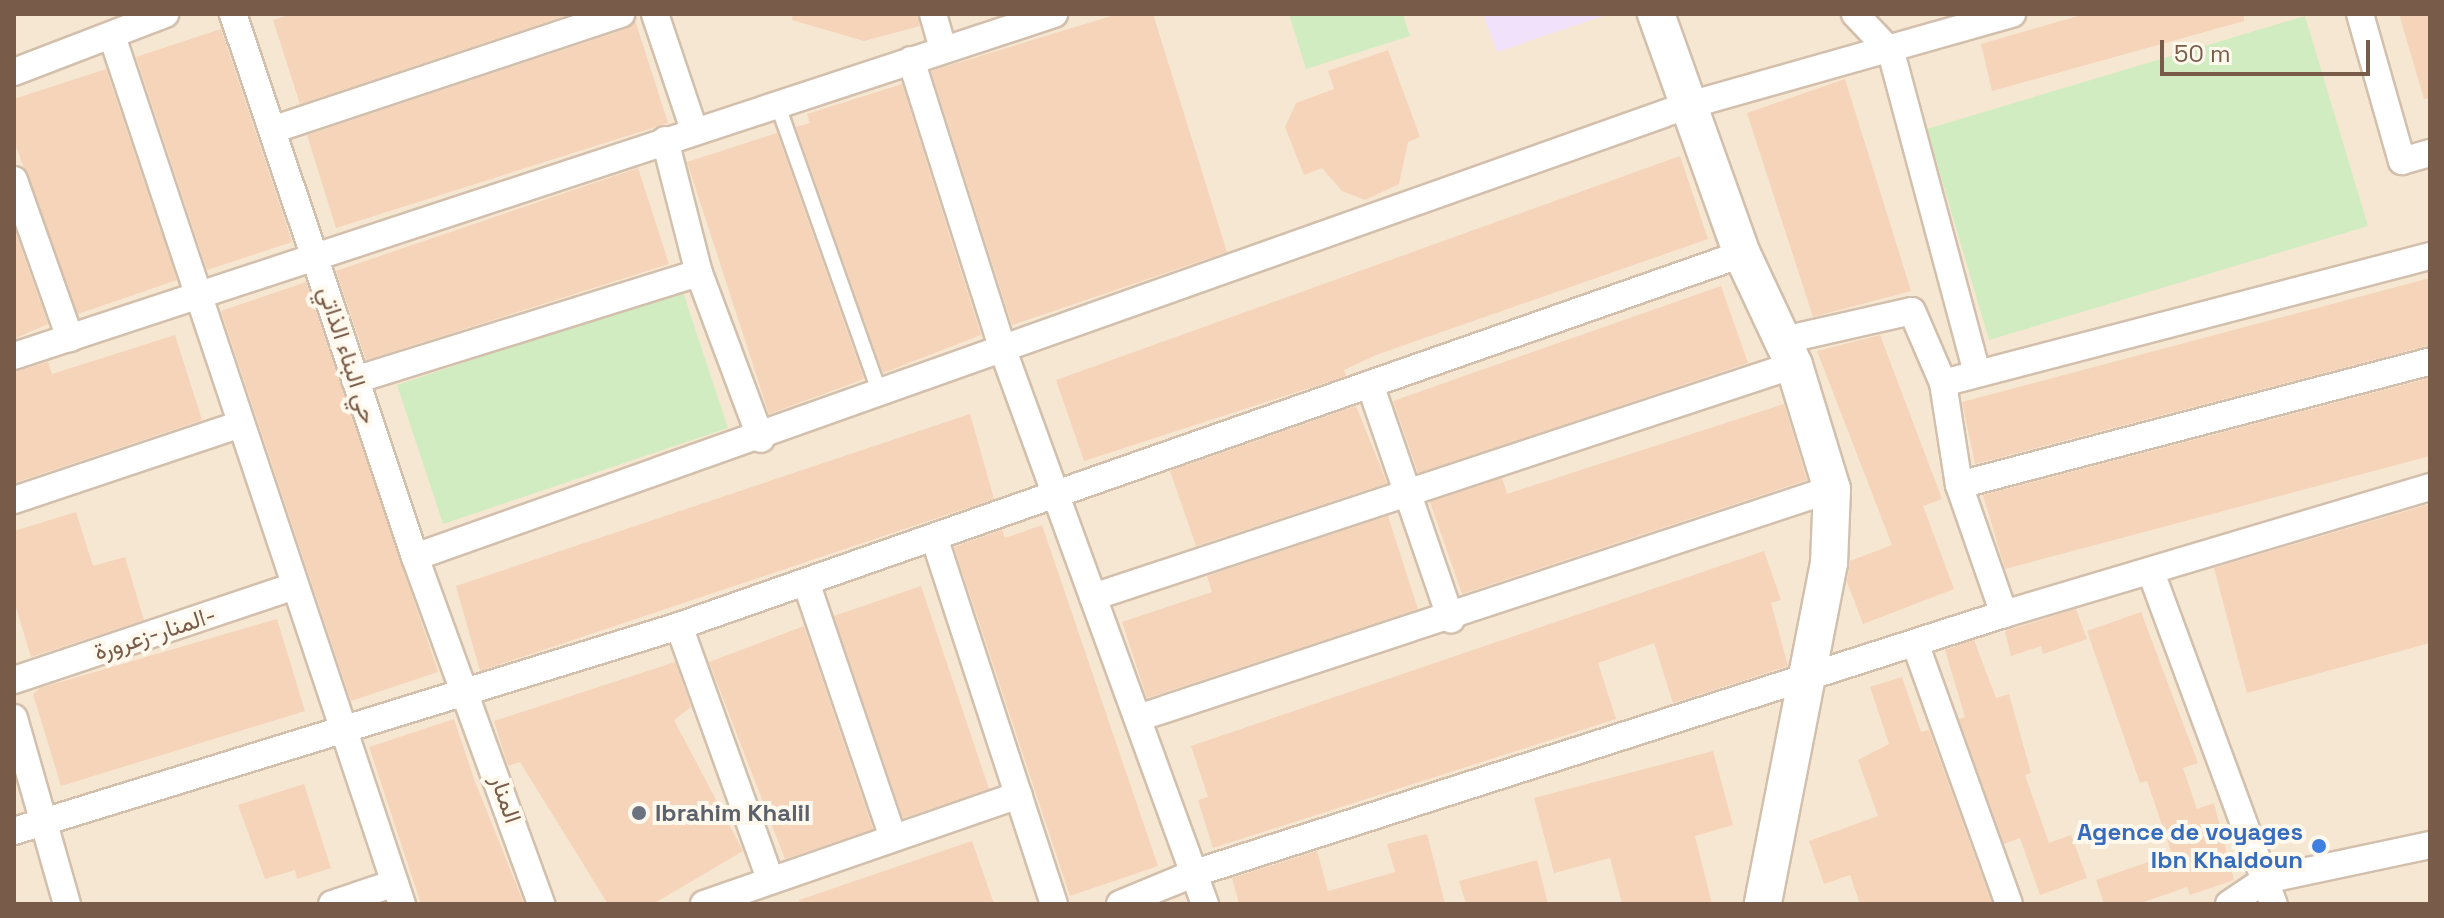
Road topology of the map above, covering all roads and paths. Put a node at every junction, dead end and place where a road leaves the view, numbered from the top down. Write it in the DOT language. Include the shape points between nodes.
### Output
graph roads {
  1 [pos="165,14"];
  2 [pos="233,14"];
  3 [pos="621,14"];
  4 [pos="655,14"];
  5 [pos="933,14"];
  6 [pos="1054,14"];
  7 [pos="1656,14"];
  8 [pos="1855,14"];
  9 [pos="2012,14"];
  10 [pos="2360,14"];
  11 [pos="113,39"];
  12 [pos="943,49"];
  13 [pos="1891,52"];
  14 [pos="911,60"];
  15 [pos="14,72"];
  16 [pos="777,103"];
  17 [pos="1686,106"];
  18 [pos="275,129"];
  19 [pos="694,130"];
  20 [pos="665,140"];
  21 [pos="2430,153"];
  22 [pos="14,180"];
  23 [pos="20,216"];
  24 [pos="315,253"];
  25 [pos="1742,254"];
  26 [pos="2430,256"];
  27 [pos="699,273"];
  28 [pos="197,291"];
  29 [pos="70,338"];
  30 [pos="1789,352"];
  31 [pos="1004,353"];
  32 [pos="14,356"];
  33 [pos="2430,361"];
  34 [pos="1977,373"];
  35 [pos="355,380"];
  36 [pos="1943,383"];
  37 [pos="1370,384"];
  38 [pos="881,396"];
  39 [pos="241,424"];
  40 [pos="761,439"];
  41 [pos="1959,485"];
  42 [pos="2430,487"];
  43 [pos="1832,489"];
  44 [pos="1054,495"];
  45 [pos="1412,495"];
  46 [pos="14,500"];
  47 [pos="934,537"];
  48 [pos="415,557"];
  49 [pos="2152,575"];
  50 [pos="806,582"];
  51 [pos="295,586"];
  52 [pos="1093,597"];
  53 [pos="2004,614"];
  54 [pos="1451,619"];
  55 [pos="679,626"];
  56 [pos="1915,643"];
  57 [pos="1806,678"];
  58 [pos="14,680"];
  59 [pos="470,694"];
  60 [pos="14,718"];
  61 [pos="1138,718"];
  62 [pos="342,731"];
  63 [pos="1019,795"];
  64 [pos="47,821"];
  65 [pos="14,831"];
  66 [pos="893,837"];
  67 [pos="2430,845"];
  68 [pos="1195,873"];
  69 [pos="770,879"];
  70 [pos="2270,892"];
  71 [pos="398,893"];
  72 [pos="67,904"];
  73 [pos="332,904"];
  74 [pos="541,904"];
  75 [pos="704,904"];
  76 [pos="1054,904"];
  77 [pos="1120,904"];
  78 [pos="1205,904"];
  79 [pos="1763,904"];
  80 [pos="2009,904"];
  81 [pos="2229,904"];
  1 -- 11 [label="street"];
  2 -- 18 [label="street, حي البناء الذاتي"];
  3 -- 18 [label="street"];
  4 -- 19 [label="street"];
  5 -- 12 [label="street"];
  6 -- 12 [label="street"];
  7 -- 17 [label="street"];
  8 -- 13 [label="street"];
  9 -- 13 [label="street"];
  10 -- 21 [label="street" via="2402,161"];
  11 -- 15 [label="street"];
  11 -- 28 [label="street"];
  12 -- 14 [label="street"];
  13 -- 17 [label="street"];
  13 -- 34 [label="street"];
  14 -- 16 [label="street"];
  14 -- 31 [label="street"];
  16 -- 19 [label="street"];
  16 -- 38 [label="lane"];
  17 -- 25 [label="street"];
  17 -- 31 [label="street"];
  18 -- 24 [label="street, حي البناء الذاتي"];
  19 -- 20 [label="street"];
  20 -- 24 [label="street"];
  20 -- 27 [label="street"];
  22 -- 23 [label="street"];
  23 -- 29 [label="street"];
  24 -- 28 [label="street"];
  24 -- 35 [label="street, حي البناء الذاتي"];
  25 -- 30 [label="street"];
  25 -- 37 [label="street"];
  26 -- 34 [label="street"];
  27 -- 35 [label="street"];
  27 -- 40 [label="street"];
  28 -- 29 [label="street"];
  28 -- 39 [label="street"];
  29 -- 32 [label="street"];
  30 -- 36 [label="street" via="1912,311"];
  30 -- 43 [label="street"];
  30 -- 45 [label="street"];
  31 -- 38 [label="street"];
  31 -- 44 [label="street"];
  33 -- 41 [label="street"];
  34 -- 36 [label="street"];
  35 -- 48 [label="street, حي البناء الذاتي"];
  36 -- 41 [label="street"];
  37 -- 44 [label="street"];
  37 -- 45 [label="street"];
  38 -- 40 [label="street"];
  39 -- 46 [label="street"];
  39 -- 51 [label="street"];
  40 -- 48 [label="street"];
  41 -- 53 [label="street"];
  42 -- 49 [label="street"];
  43 -- 54 [label="street"];
  43 -- 57 [label="street" via="1829,563"];
  44 -- 47 [label="street"];
  44 -- 52 [label="street"];
  45 -- 52 [label="street"];
  45 -- 54 [label="street"];
  47 -- 50 [label="street"];
  47 -- 63 [label="street"];
  48 -- 59 [label="street, حي البناء الذاتي"];
  49 -- 53 [label="street"];
  49 -- 70 [label="street"];
  50 -- 55 [label="street"];
  50 -- 66 [label="street"];
  51 -- 58 [label="street, المنار-زعرورة-"];
  51 -- 62 [label="street"];
  52 -- 61 [label="street"];
  53 -- 56 [label="street"];
  54 -- 61 [label="street"];
  55 -- 59 [label="street"];
  55 -- 69 [label="street"];
  56 -- 57 [label="street"];
  56 -- 80 [label="street"];
  57 -- 68 [label="street"];
  57 -- 79 [label="street"];
  59 -- 62 [label="street"];
  59 -- 74 [label="street, المنار"];
  60 -- 64 [label="street"];
  61 -- 68 [label="street"];
  62 -- 64 [label="street"];
  62 -- 71 [label="street"];
  63 -- 66 [label="street"];
  63 -- 76 [label="street"];
  64 -- 65 [label="street"];
  64 -- 72 [label="street"];
  66 -- 69 [label="street"];
  67 -- 70 [label="street"];
  68 -- 77 [label="street"];
  68 -- 78 [label="street"];
  69 -- 75 [label="street"];
  70 -- 81 [label="street"];
  71 -- 73 [label="street"];
}
